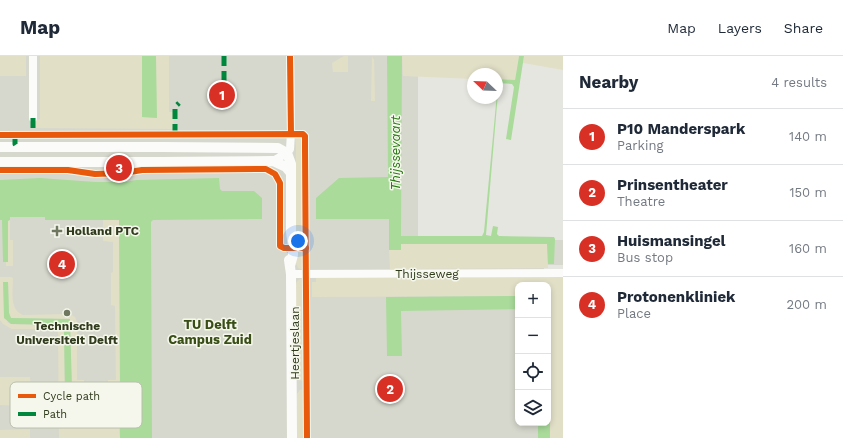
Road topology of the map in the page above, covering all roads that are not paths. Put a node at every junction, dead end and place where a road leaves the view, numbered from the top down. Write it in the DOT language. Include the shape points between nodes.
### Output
graph roads {
  1 [pos="33,56"];
  2 [pos="290,56"];
  3 [pos="33,118"];
  4 [pos="0,147"];
  5 [pos="287,153"];
  6 [pos="273,161"];
  7 [pos="0,162"];
  8 [pos="291,173"];
  9 [pos="291,270"];
  10 [pos="563,273"];
  11 [pos="292,438"];
  1 -- 3 [label="street"];
  2 -- 5 [label="street" via="291,133 290,149"];
  4 -- 5 [label="street" via="274,147"];
  5 -- 6 [label="street"];
  5 -- 8 [label="street, Heertjeslaan"];
  6 -- 7 [label="street"];
  6 -- 8 [label="street" via="286,167"];
  8 -- 9 [label="street, Heertjeslaan"];
  9 -- 10 [label="street, Thijsseweg"];
  9 -- 11 [label="street, Heertjeslaan"];
}
